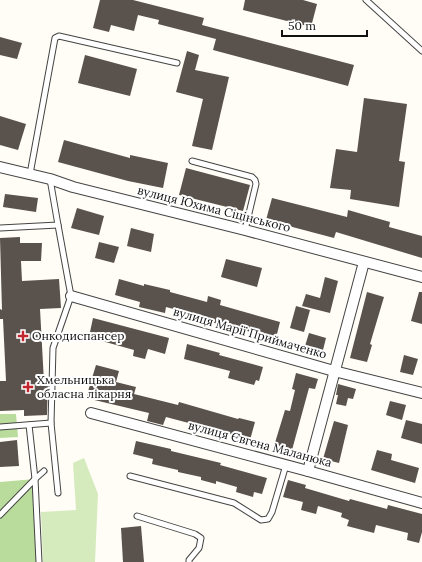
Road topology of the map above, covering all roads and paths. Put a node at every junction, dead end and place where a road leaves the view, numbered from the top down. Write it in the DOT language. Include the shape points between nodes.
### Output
graph roads {
  1 [pos="367,0"];
  2 [pos="422,51"];
  3 [pos="177,63"];
  4 [pos="192,162"];
  5 [pos="0,167"];
  6 [pos="30,174"];
  7 [pos="50,179"];
  8 [pos="58,225"];
  9 [pos="0,228"];
  10 [pos="245,230"];
  11 [pos="364,262"];
  12 [pos="422,277"];
  13 [pos="71,296"];
  14 [pos="334,371"];
  15 [pos="422,393"];
  16 [pos="91,413"];
  17 [pos="52,423"];
  18 [pos="30,425"];
  19 [pos="0,427"];
  20 [pos="286,465"];
  21 [pos="44,471"];
  22 [pos="308,471"];
  23 [pos="130,476"];
  24 [pos="35,479"];
  25 [pos="58,493"];
  26 [pos="422,503"];
  27 [pos="0,515"];
  28 [pos="138,516"];
  29 [pos="39,562"];
  30 [pos="189,562"];
  1 -- 2 [label="lane"];
  3 -- 6 [label="lane" via="59,36 55,38"];
  4 -- 10 [label="lane" via="252,177 255,180"];
  5 -- 6 [label="street, вулиця Юхима Сіцінського"];
  6 -- 7 [label="street, вулиця Юхима Сіцінського"];
  7 -- 8 [label="lane"];
  7 -- 10 [label="street, вулиця Юхима Сіцінського"];
  8 -- 9 [label="lane"];
  8 -- 13 [label="lane"];
  10 -- 11 [label="street, вулиця Юхима Сіцінського"];
  11 -- 12 [label="street, вулиця Юхима Сіцінського"];
  11 -- 14 [label="street"];
  13 -- 14 [label="street, вулиця Марії Приймаченко"];
  13 -- 17 [label="lane" via="54,348"];
  14 -- 15 [label="street, вулиця Марії Приймаченко"];
  14 -- 22 [label="street"];
  16 -- 20 [label="street, вулиця Євгена Маланюка"];
  17 -- 18 [label="lane"];
  17 -- 25 [label="lane"];
  18 -- 19 [label="lane"];
  18 -- 24 [label="lane"];
  20 -- 22 [label="street, вулиця Євгена Маланюка"];
  20 -- 23 [label="lane" via="272,512 268,519 261,520 234,503"];
  21 -- 24 [label="lane"];
  22 -- 26 [label="street, вулиця Євгена Маланюка"];
  24 -- 27 [label="lane"];
  24 -- 29 [label="lane"];
  28 -- 30 [label="lane" via="201,538 199,548"];
}
